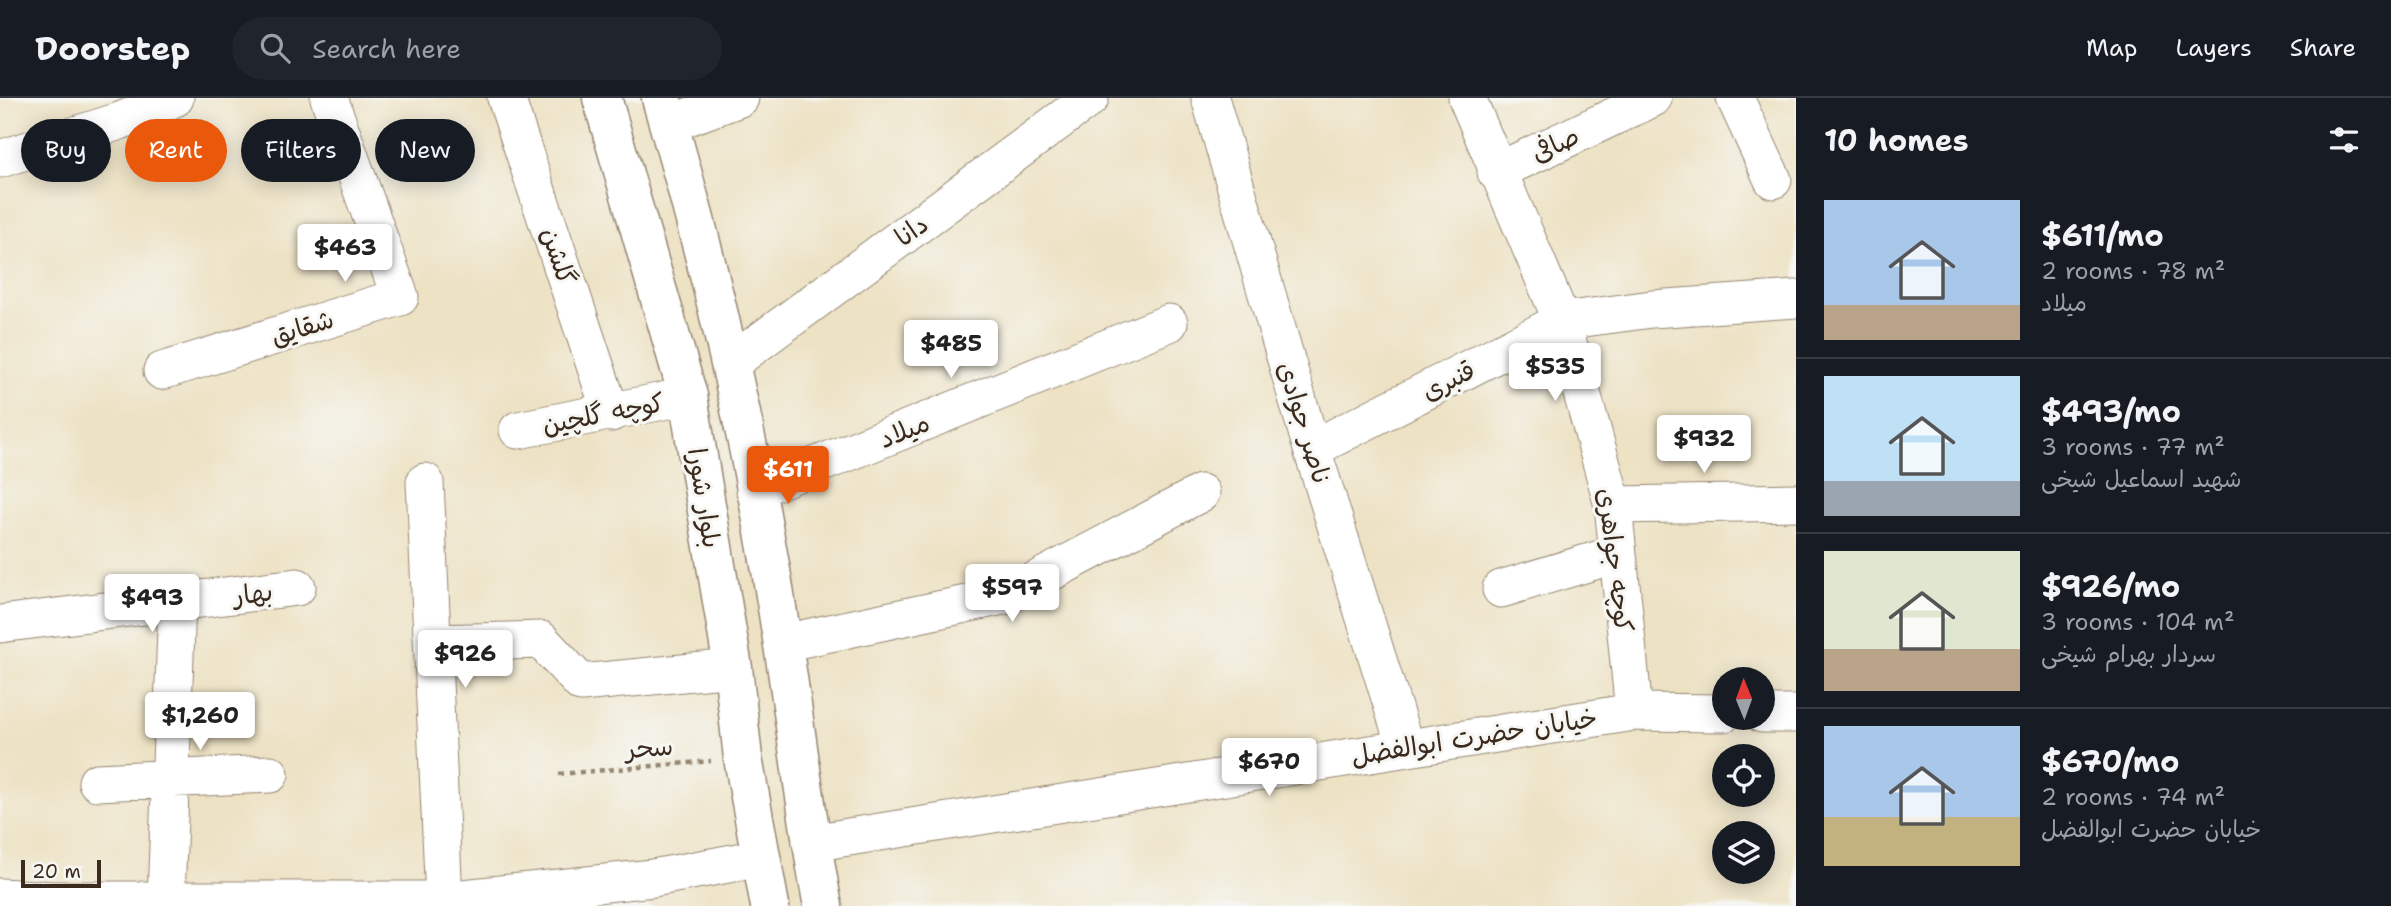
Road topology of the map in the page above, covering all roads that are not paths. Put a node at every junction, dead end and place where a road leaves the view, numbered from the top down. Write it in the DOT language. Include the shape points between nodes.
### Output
graph roads {
  1 [pos="175,98"];
  2 [pos="329,98"];
  3 [pos="506,98"];
  4 [pos="602,98"];
  5 [pos="740,98"];
  6 [pos="1090,98"];
  7 [pos="1210,98"];
  8 [pos="1467,98"];
  9 [pos="1653,98"];
  10 [pos="1735,98"];
  11 [pos="665,111"];
  12 [pos="0,159"];
  13 [pos="1496,172"];
  14 [pos="1773,180"];
  15 [pos="1796,299"];
  16 [pos="1562,321"];
  17 [pos="1169,323"];
  18 [pos="731,363"];
  19 [pos="162,371"];
  20 [pos="688,396"];
  21 [pos="611,413"];
  22 [pos="518,430"];
  23 [pos="1312,449"];
  24 [pos="425,482"];
  25 [pos="755,490"];
  26 [pos="1201,494"];
  27 [pos="1796,502"];
  28 [pos="1613,505"];
  29 [pos="1617,554"];
  30 [pos="297,587"];
  31 [pos="1501,589"];
  32 [pos="177,602"];
  33 [pos="0,624"];
  34 [pos="434,643"];
  35 [pos="783,643"];
  36 [pos="733,668"];
  37 [pos="1634,712"];
  38 [pos="1712,713"];
  39 [pos="1775,714"];
  40 [pos="1796,714"];
  41 [pos="1405,746"];
  42 [pos="270,774"];
  43 [pos="170,779"];
  44 [pos="97,782"];
  45 [pos="811,843"];
  46 [pos="760,858"];
  47 [pos="0,897"];
  48 [pos="166,899"];
  49 [pos="444,900"];
  50 [pos="512,900"];
  51 [pos="770,906"];
  52 [pos="823,906"];
  1 -- 12 [label="street" via="120,121"];
  2 -- 19 [label="street, شقایق" via="400,297"];
  3 -- 21 [label="street, گلشن"];
  4 -- 20 [label="main road, بلوار شورا"];
  5 -- 11 [label="street"];
  6 -- 18 [label="street, دانا"];
  7 -- 23 [label="street, ناصر جوادی"];
  8 -- 13 [label="street, کوچه جواهری"];
  9 -- 13 [label="street, صافی"];
  10 -- 14 [label="street"];
  11 -- 18 [label="main road, بلوار شورا"];
  13 -- 16 [label="street, کوچه جواهری"];
  15 -- 16 [label="street, قنبری" via="1652,309"];
  16 -- 23 [label="street, قنبری"];
  16 -- 28 [label="street, کوچه جواهری"];
  17 -- 25 [label="street, میلاد"];
  18 -- 25 [label="main road, بلوار شورا"];
  20 -- 21 [label="street, کوچه گلچین"];
  20 -- 36 [label="main road, بلوار شورا"];
  21 -- 22 [label="street, کوچه گلچین"];
  23 -- 41 [label="street, ناصر جوادی"];
  24 -- 34 [label="street"];
  25 -- 35 [label="main road, بلوار شورا"];
  26 -- 35 [label="street" via="1008,595"];
  27 -- 28 [label="street"];
  28 -- 29 [label="street, کوچه جواهری"];
  29 -- 31 [label="street"];
  29 -- 37 [label="street, کوچه جواهری"];
  30 -- 32 [label="street, بهار"];
  32 -- 33 [label="street, بهار"];
  32 -- 43 [label="street"];
  34 -- 36 [label="street" via="541,640 580,683"];
  34 -- 49 [label="street"];
  35 -- 45 [label="main road, بلوار شورا"];
  36 -- 46 [label="main road, بلوار شورا"];
  37 -- 38 [label="street, خیابان حضرت ابوالفضل"];
  37 -- 41 [label="street, خیابان حضرت ابوالفضل"];
  39 -- 40 [label="street"];
  41 -- 45 [label="street, خیابان حضرت ابوالفضل"];
  42 -- 43 [label="street"];
  43 -- 44 [label="street"];
  43 -- 48 [label="street"];
  45 -- 52 [label="main road, بلوار شورا"];
  46 -- 50 [label="street"];
  46 -- 51 [label="main road, بلوار شورا"];
  47 -- 48 [label="street"];
  48 -- 49 [label="street"];
  49 -- 50 [label="street"];
}
